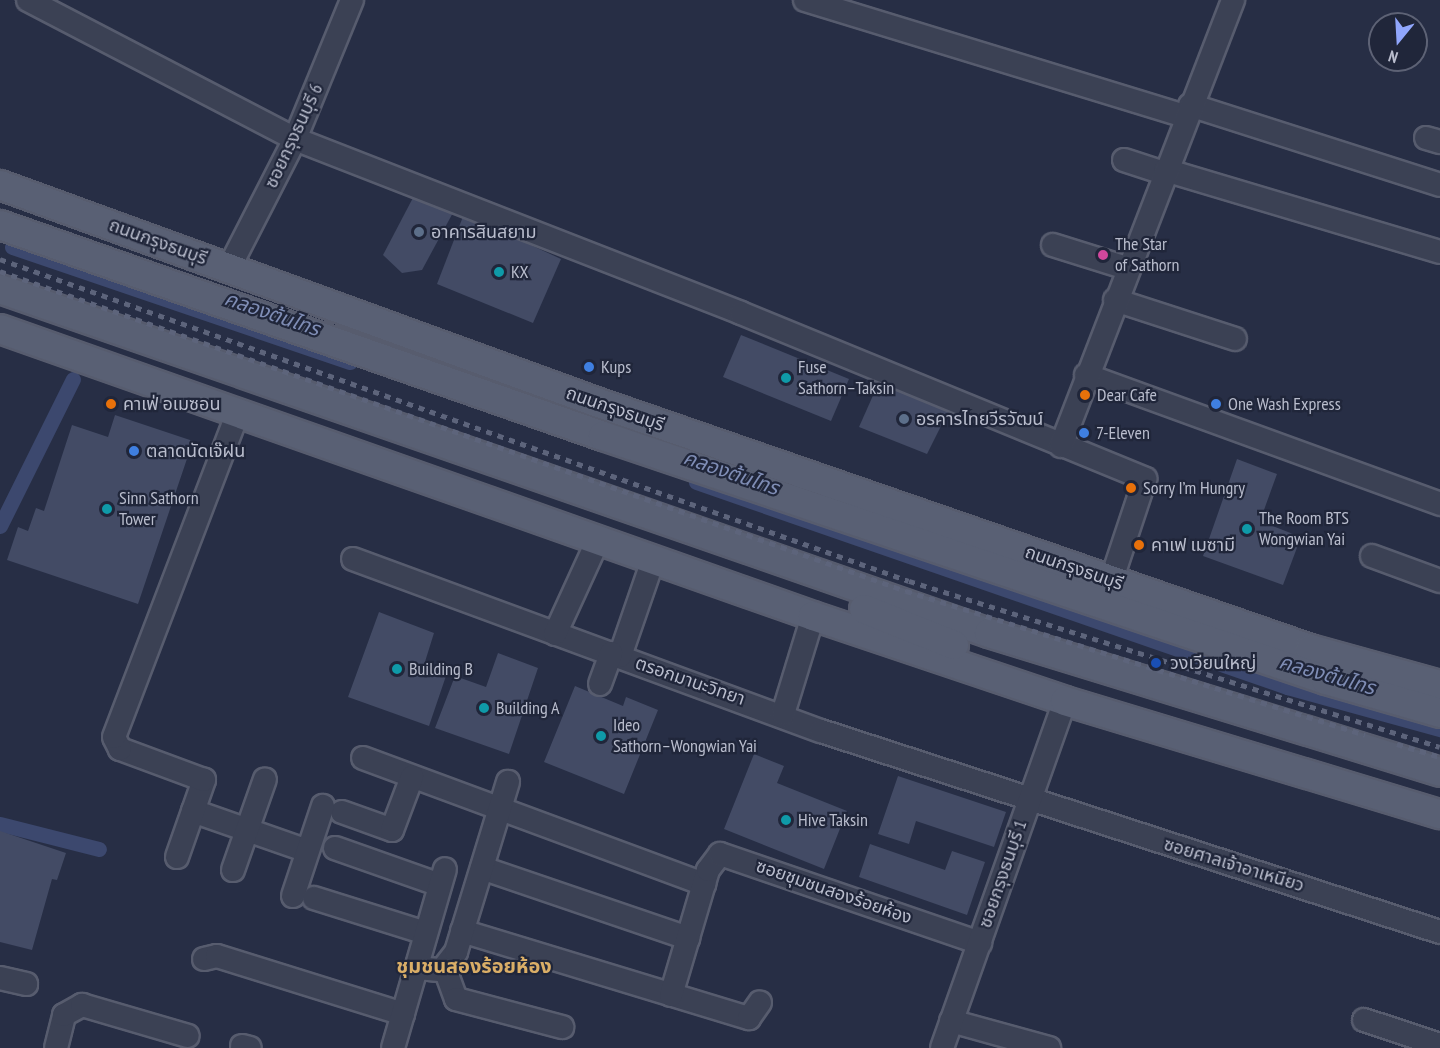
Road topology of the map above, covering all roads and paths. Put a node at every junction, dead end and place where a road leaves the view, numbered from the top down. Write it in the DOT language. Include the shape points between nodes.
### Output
graph roads {
  1 [pos="28,0"];
  2 [pos="352,0"];
  3 [pos="805,0"];
  4 [pos="1233,0"];
  5 [pos="1187,110"];
  6 [pos="295,139"];
  7 [pos="1124,160"];
  8 [pos="1164,171"];
  9 [pos="0,184"];
  10 [pos="1440,185"];
  11 [pos="0,225"];
  12 [pos="1053,245"];
  13 [pos="1440,252"];
  14 [pos="228,268"];
  15 [pos="1127,268"];
  16 [pos="0,289"];
  17 [pos="1115,300"];
  18 [pos="380,324"];
  19 [pos="0,329"];
  20 [pos="1235,339"];
  21 [pos="1086,375"];
  22 [pos="238,413"];
  23 [pos="266,423"];
  24 [pos="603,436"];
  25 [pos="1061,446"];
  26 [pos="453,447"];
  27 [pos="1440,504"];
  28 [pos="713,537"];
  29 [pos="598,540"];
  30 [pos="922,544"];
  31 [pos="1372,556"];
  32 [pos="353,559"];
  33 [pos="653,560"];
  34 [pos="1111,581"];
  35 [pos="1440,581"];
  36 [pos="813,616"];
  37 [pos="555,634"];
  38 [pos="1310,649"];
  39 [pos="616,655"];
  40 [pos="607,680"];
  41 [pos="1440,685"];
  42 [pos="1065,700"];
  43 [pos="1440,713"];
  44 [pos="783,714"];
  45 [pos="1202,742"];
  46 [pos="363,758"];
  47 [pos="1440,772"];
  48 [pos="412,777"];
  49 [pos="265,779"];
  50 [pos="508,782"];
  51 [pos="1028,801"];
  52 [pos="499,810"];
  53 [pos="193,811"];
  54 [pos="1440,814"];
  55 [pos="247,830"];
  56 [pos="335,849"];
  57 [pos="307,851"];
  58 [pos="177,857"];
  59 [pos="482,868"];
  60 [pos="233,870"];
  61 [pos="704,884"];
  62 [pos="462,931"];
  63 [pos="1440,932"];
  64 [pos="426,933"];
  65 [pos="688,938"];
  66 [pos="980,943"];
  67 [pos="204,959"];
  68 [pos="417,968"];
  69 [pos="445,969"];
  70 [pos="0,978"];
  71 [pos="26,984"];
  72 [pos="671,995"];
  73 [pos="760,1002"];
  74 [pos="403,1014"];
  75 [pos="1364,1020"];
  76 [pos="951,1021"];
  77 [pos="562,1027"];
  78 [pos="188,1036"];
  79 [pos="1440,1045"];
  80 [pos="56,1048"];
  81 [pos="393,1048"];
  82 [pos="942,1048"];
  83 [pos="1049,1048"];
  1 -- 6 [label="street"];
  2 -- 6 [label="street, ซอยกรุงธนบุรี 6"];
  3 -- 5 [label="street"];
  4 -- 5 [label="street"];
  5 -- 8 [label="street"];
  5 -- 10 [label="street"];
  6 -- 14 [label="street, ซอยกรุงธนบุรี 6"];
  6 -- 25 [label="street" via="741,313"];
  7 -- 8 [label="street"];
  8 -- 13 [label="street"];
  8 -- 15 [label="street"];
  9 -- 14 [label="main road, ถนนกรุงธนบุรี"];
  11 -- 24 [label="main road, ถนนกรุงธนบุรี"];
  12 -- 15 [label="street"];
  14 -- 18 [label="main road, ถนนกรุงธนบุรี"];
  15 -- 17 [label="street"];
  16 -- 26 [label="main road"];
  17 -- 20 [label="street"];
  17 -- 21 [label="street"];
  18 -- 24 [label="main road"];
  18 -- 34 [label="main road, ถนนกรุงธนบุรี"];
  19 -- 22 [label="main road"];
  21 -- 25 [label="street"];
  21 -- 27 [label="street"];
  22 -- 23 [label="main road"];
  22 -- 53 [label="street" via="114,737 120,749 204,780"];
  23 -- 26 [label="main road"];
  23 -- 29 [label="main road"];
  24 -- 30 [label="main road, ถนนกรุงธนบุรี"];
  25 -- 34 [label="street" via="1146,480"];
  26 -- 28 [label="main road"];
  28 -- 45 [label="main road" via="843,600"];
  28 -- 47 [label="main road" via="989,633"];
  29 -- 33 [label="main road"];
  29 -- 37 [label="street"];
  30 -- 38 [label="main road"];
  30 -- 43 [label="main road, ถนนกรุงธนบุรี"];
  31 -- 35 [label="street"];
  32 -- 37 [label="street, ตรอกมานะวิทยา"];
  33 -- 36 [label="main road"];
  33 -- 39 [label="street"];
  34 -- 38 [label="main road, ถนนกรุงธนบุรี"];
  36 -- 42 [label="main road"];
  36 -- 44 [label="street"];
  37 -- 39 [label="street, ตรอกมานะวิทยา"];
  38 -- 41 [label="main road, ถนนกรุงธนบุรี"];
  39 -- 40 [label="street"];
  39 -- 44 [label="street, ตรอกมานะวิทยา"];
  42 -- 45 [label="main road"];
  42 -- 51 [label="street, ซอยกรุงธนบุรี 1"];
  44 -- 51 [label="street, ตรอกมานะวิทยา"];
  45 -- 54 [label="main road"];
  46 -- 48 [label="street"];
  48 -- 52 [label="street"];
  48 -- 57 [label="street" via="392,830 333,809"];
  49 -- 55 [label="street"];
  50 -- 52 [label="street"];
  51 -- 63 [label="street, ซอยศาลเจ้าอาเหนียว"];
  51 -- 66 [label="street, ซอยกรุงธนบุรี 1"];
  52 -- 59 [label="street"];
  52 -- 61 [label="street"];
  53 -- 55 [label="street"];
  53 -- 58 [label="street"];
  55 -- 57 [label="street"];
  55 -- 60 [label="street"];
  56 -- 64 [label="street" via="443,877"];
  57 -- 64 [label="street" via="304,897"];
  59 -- 62 [label="street"];
  59 -- 65 [label="street"];
  61 -- 65 [label="street, ซอยชุมชนสองร้อยห้อง"];
  61 -- 66 [label="street, ซอยชุมชนสองร้อยห้อง" via="712,860 720,854"];
  62 -- 69 [label="street"];
  62 -- 72 [label="street"];
  64 -- 68 [label="street"];
  65 -- 72 [label="street, ซอยชุมชนสองร้อยห้อง"];
  66 -- 76 [label="street, ซอยกรุงธนบุรี 1"];
  67 -- 74 [label="street" via="217,956"];
  68 -- 69 [label="street"];
  68 -- 74 [label="street"];
  69 -- 77 [label="street" via="456,999"];
  70 -- 71 [label="street"];
  72 -- 73 [label="street" via="749,1018"];
  74 -- 81 [label="street"];
  75 -- 79 [label="street"];
  76 -- 82 [label="street, ซอยกรุงธนบุรี 1"];
  76 -- 83 [label="street"];
  78 -- 80 [label="street" via="82,1005 64,1015"];
}
